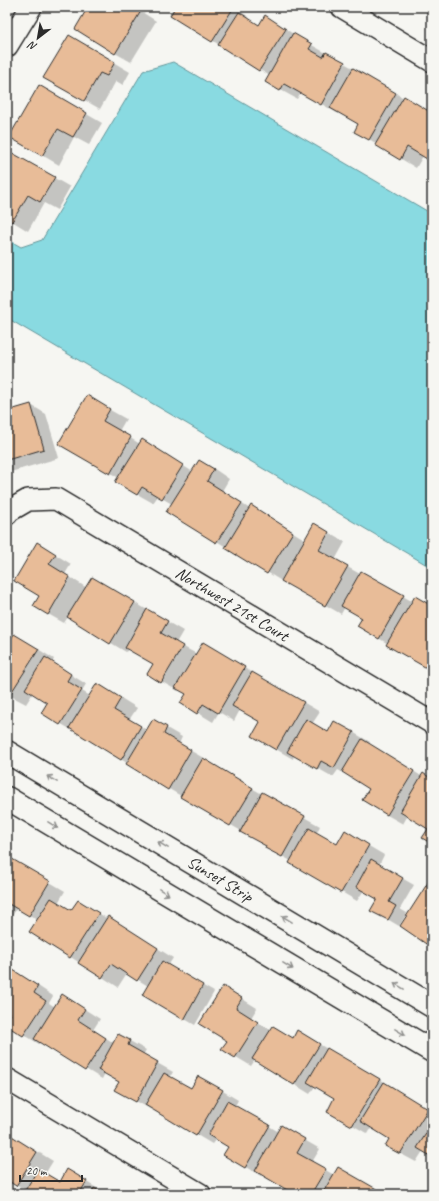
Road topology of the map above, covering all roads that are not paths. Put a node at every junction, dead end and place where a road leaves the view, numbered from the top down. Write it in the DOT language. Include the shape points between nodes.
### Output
graph roads {
  1 [pos="31,7"];
  2 [pos="342,7"];
  3 [pos="7,46"];
  4 [pos="432,60"];
  5 [pos="7,514"];
  6 [pos="432,723"];
  7 [pos="7,752"];
  8 [pos="7,798"];
  9 [pos="432,1006"];
  10 [pos="432,1051"];
  11 [pos="7,1079"];
  12 [pos="200,1194"];
  1 -- 3 [label="street"];
  2 -- 4 [label="street"];
  5 -- 6 [label="street, Northwest 21st Court" via="28,500 56,499"];
  9 -- 7 [label="street, Sunset Strip, one-way"];
  8 -- 10 [label="street, one-way"];
  11 -- 12 [label="street"];
}
